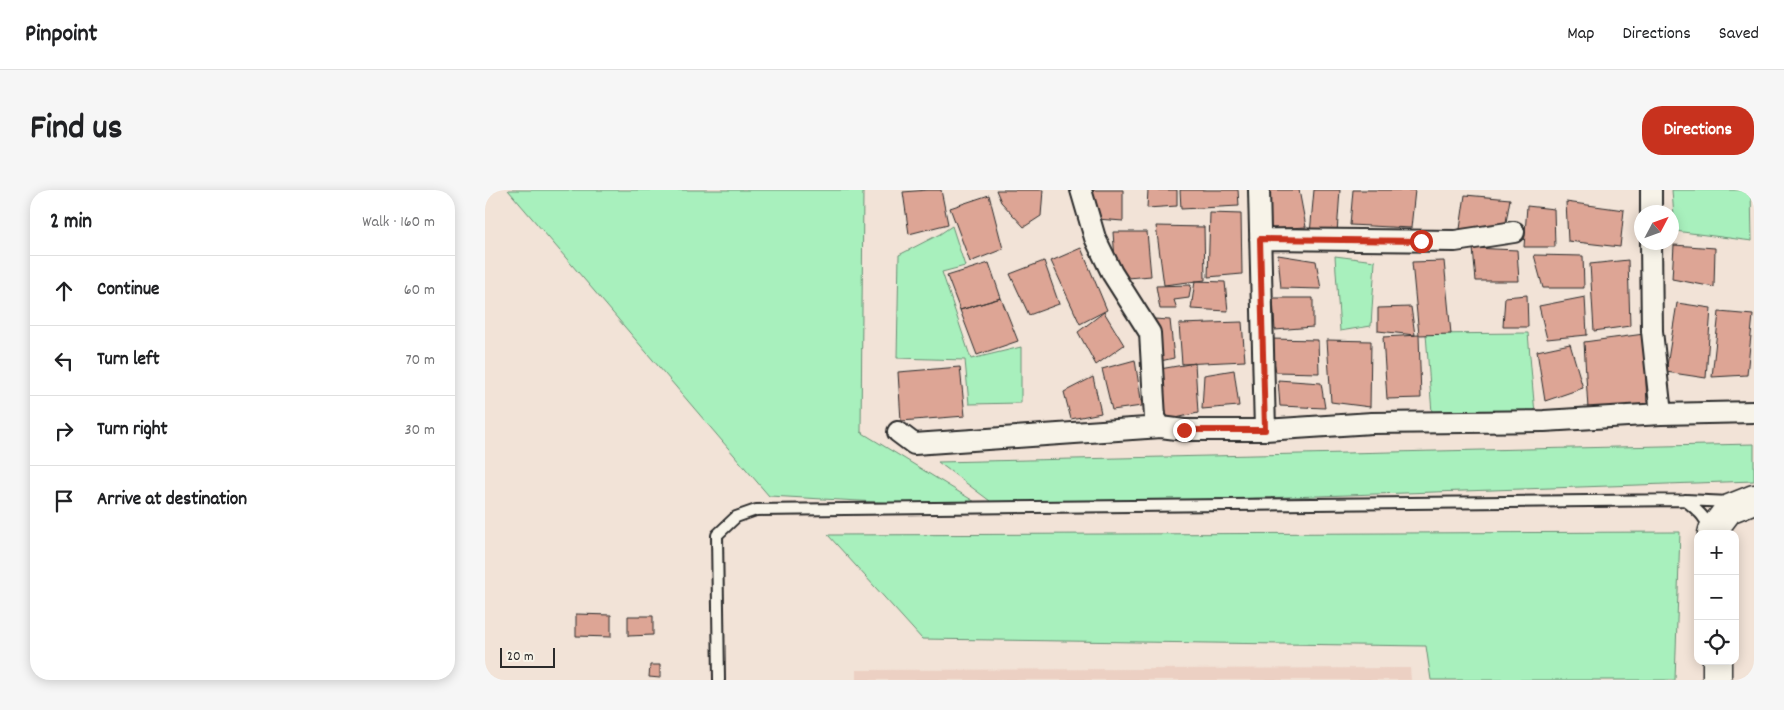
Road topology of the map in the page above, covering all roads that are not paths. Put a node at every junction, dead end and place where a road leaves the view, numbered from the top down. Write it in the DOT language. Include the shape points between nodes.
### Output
graph roads {
  1 [pos="1081,190"];
  2 [pos="1259,190"];
  3 [pos="1651,190"];
  4 [pos="1651,205"];
  5 [pos="1514,232"];
  6 [pos="1260,239"];
  7 [pos="1651,250"];
  8 [pos="1754,412"];
  9 [pos="1661,414"];
  10 [pos="1161,427"];
  11 [pos="1265,430"];
  12 [pos="898,432"];
  13 [pos="1685,500"];
  14 [pos="1750,501"];
  15 [pos="1710,530"];
  16 [pos="1713,530"];
  17 [pos="1717,665"];
  18 [pos="719,680"];
  19 [pos="1717,680"];
  1 -- 10 [label="street" via="1095,238 1112,273 1150,333 1155,418"];
  2 -- 6 [label="street"];
  3 -- 4 [label="street"];
  5 -- 6 [label="street" via="1455,241"];
  6 -- 11 [label="street"];
  7 -- 9 [label="street" via="1652,332"];
  8 -- 9 [label="street"];
  9 -- 11 [label="street" via="1544,421 1372,423"];
  10 -- 11 [label="street"];
  10 -- 12 [label="street" via="914,444"];
  13 -- 14 [label="lane"];
  13 -- 15 [label="lane" via="1702,515"];
  13 -- 18 [label="lane" via="756,510 736,517 717,535"];
  14 -- 16 [label="main road" via="1729,509"];
  17 -- 19 [label="main road"];
}
